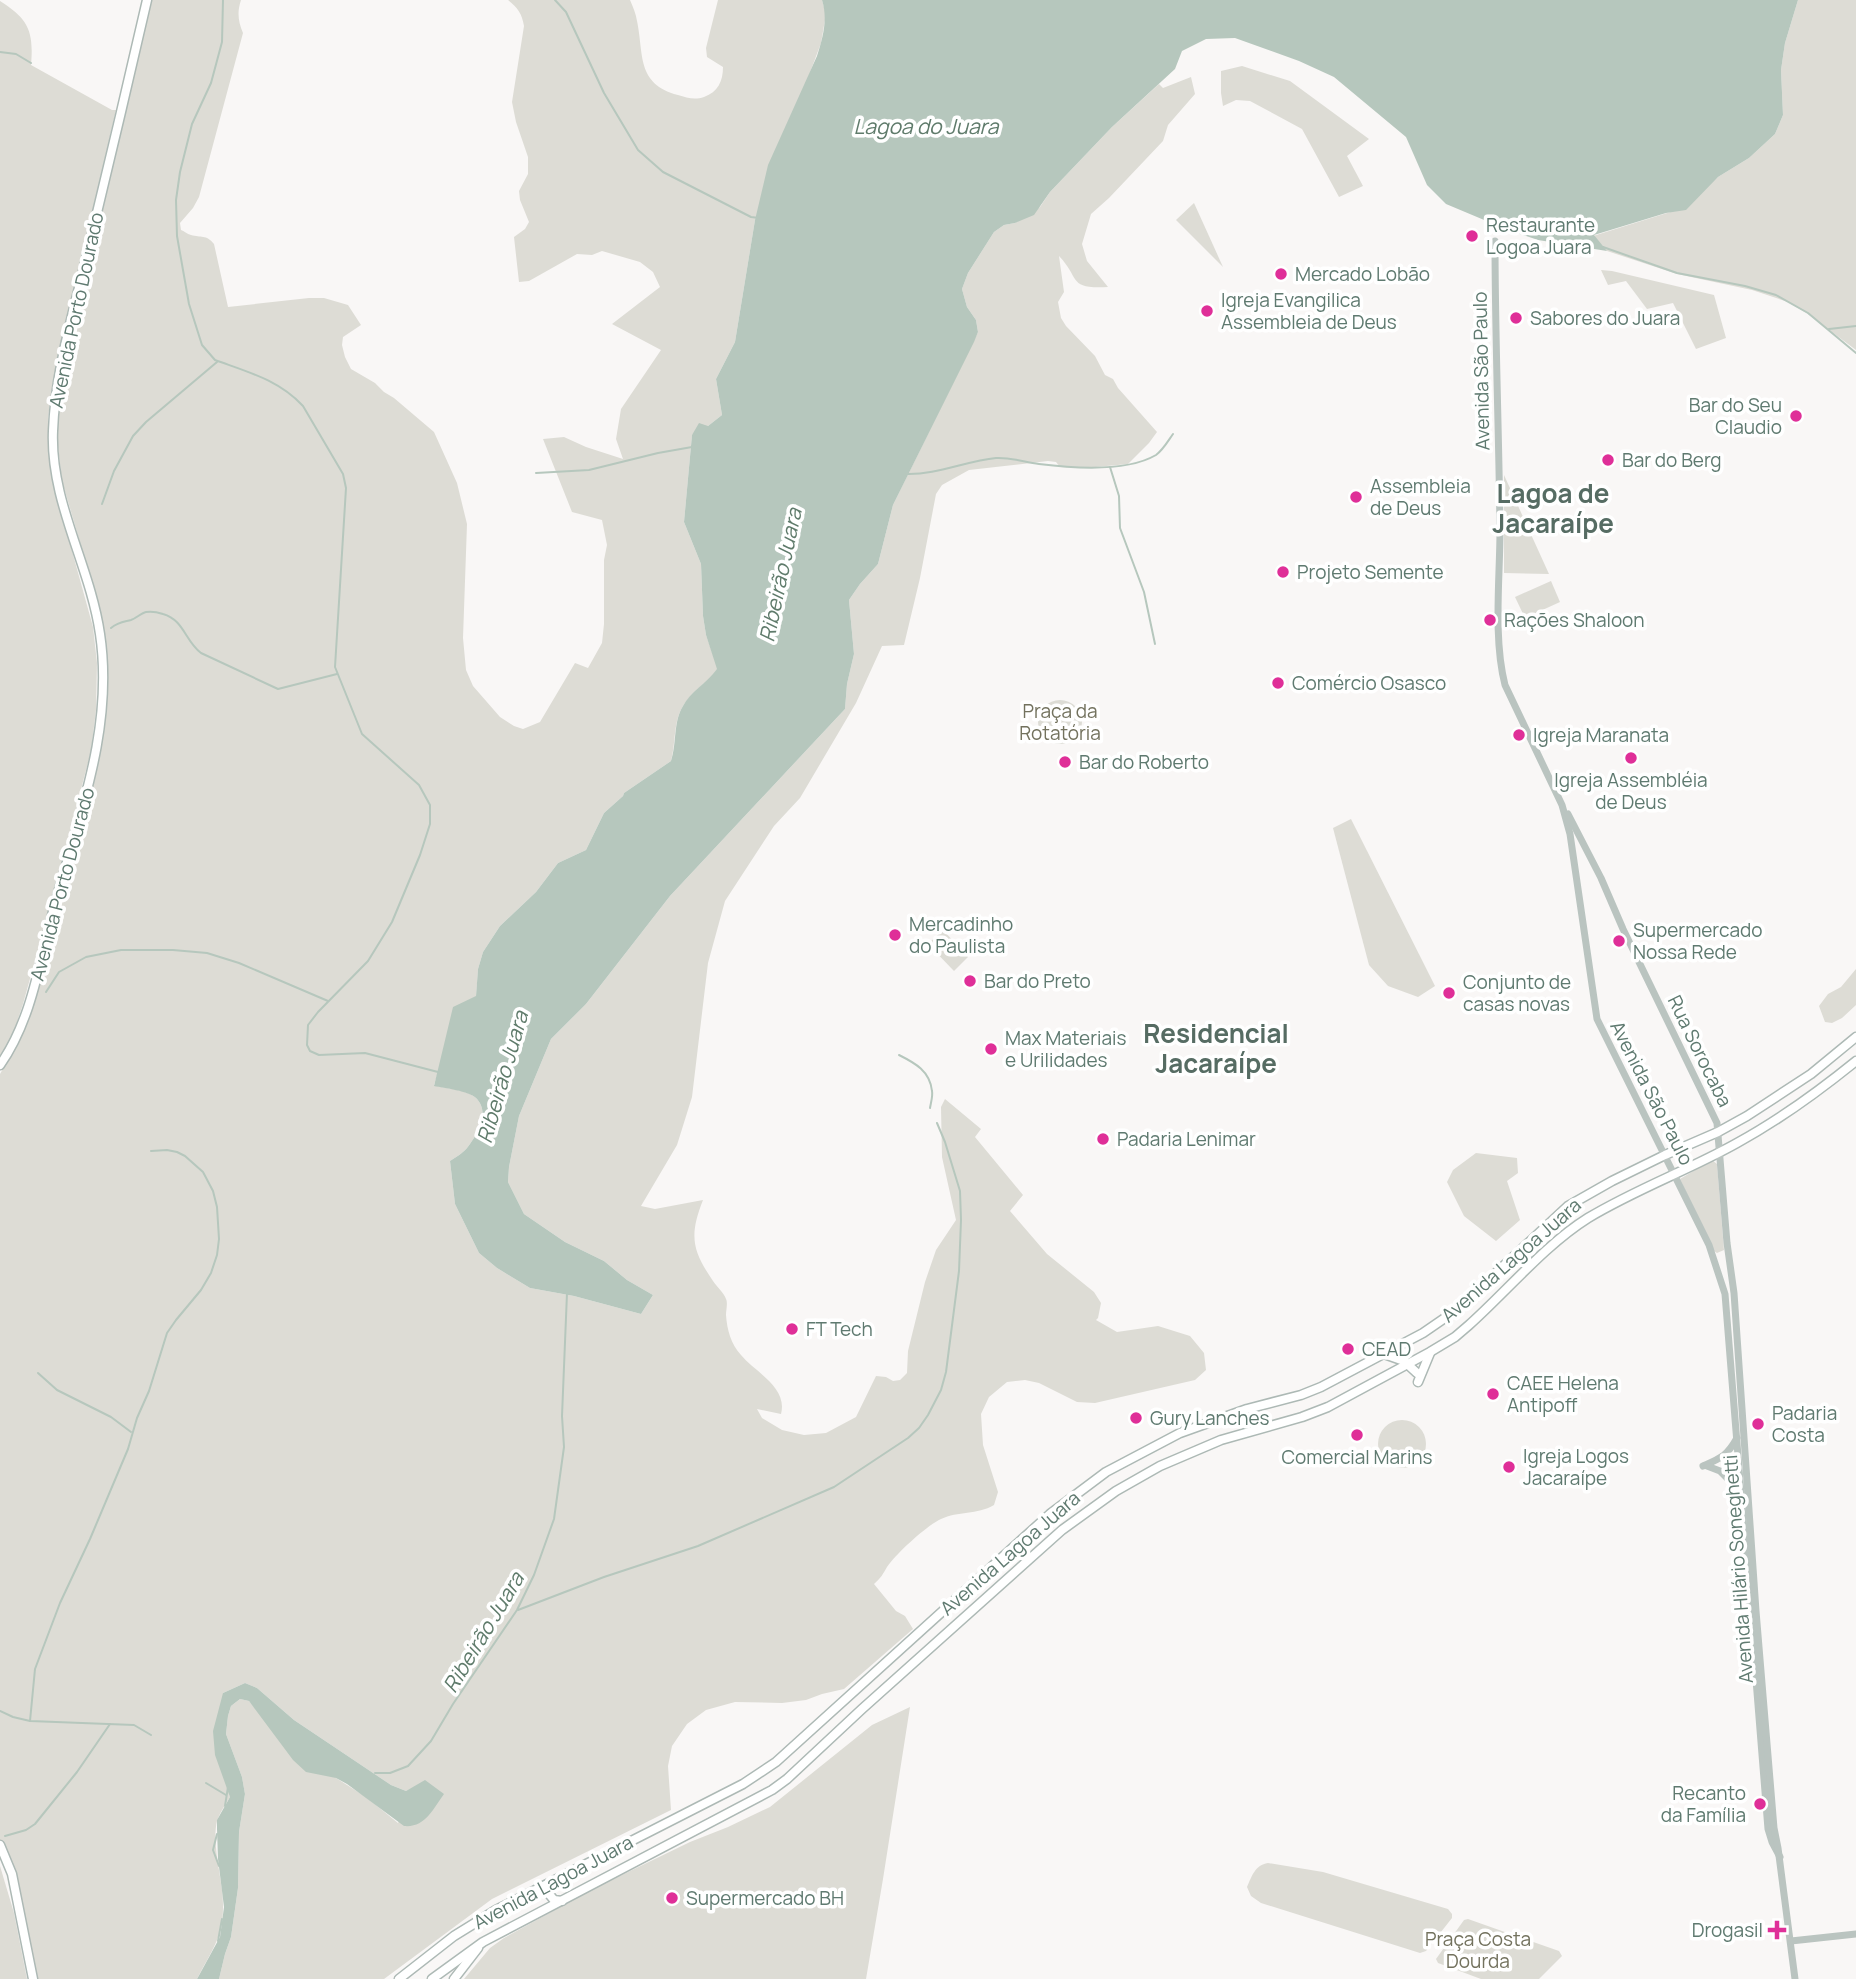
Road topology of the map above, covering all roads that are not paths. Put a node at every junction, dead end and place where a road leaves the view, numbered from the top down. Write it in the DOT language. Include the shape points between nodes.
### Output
graph roads {
  1 [pos="147,0"];
  2 [pos="1495,241"];
  3 [pos="1562,805"];
  4 [pos="1856,1037"];
  5 [pos="1856,1060"];
  6 [pos="0,1065"];
  7 [pos="1718,1127"];
  8 [pos="1720,1152"];
  9 [pos="1665,1155"];
  10 [pos="1675,1175"];
  11 [pos="1727,1243"];
  12 [pos="1709,1245"];
  13 [pos="1729,1294"];
  14 [pos="1430,1352"];
  15 [pos="1384,1354"];
  16 [pos="1408,1364"];
  17 [pos="1737,1396"];
  18 [pos="1738,1438"];
  19 [pos="1741,1492"];
  20 [pos="1757,1667"];
  21 [pos="0,1845"];
  22 [pos="581,1866"];
  23 [pos="562,1900"];
  24 [pos="1856,1934"];
  25 [pos="1791,1941"];
  26 [pos="483,1942"];
  27 [pos="33,1979"];
  28 [pos="398,1979"];
  29 [pos="432,1979"];
  30 [pos="454,1979"];
  31 [pos="1795,1979"];
  1 -- 6 [label="main road, Avenida Porto Dourado" via="71,321 52,432 62,502 97,618 104,678 101,719 89,785 33,992 17,1038"];
  2 -- 3 [label="street, Avenida São Paulo" via="1502,673"];
  3 -- 7 [label="street, Rua Sorocaba"];
  3 -- 9 [label="street, Avenida São Paulo" via="1597,1019"];
  4 -- 7 [label="main road, Avenida Lagoa Juara" via="1782,1095"];
  5 -- 8 [label="main road, Avenida Lagoa Juara" via="1764,1127"];
  7 -- 8 [label="street"];
  7 -- 9 [label="main road, Avenida Lagoa Juara"];
  8 -- 10 [label="main road, Avenida Lagoa Juara"];
  8 -- 11 [label="street"];
  9 -- 10 [label="street, Avenida São Paulo"];
  9 -- 15 [label="main road, Avenida Lagoa Juara" via="1568,1206 1441,1322"];
  10 -- 12 [label="street, Avenida São Paulo"];
  10 -- 14 [label="main road, Avenida Lagoa Juara" via="1575,1227 1469,1325"];
  11 -- 12 [label="street"];
  11 -- 13 [label="street"];
  12 -- 13 [label="street, Avenida São Paulo"];
  13 -- 17 [label="street, Avenida Hilário Soneghetti"];
  14 -- 16 [label="main road, Avenida Lagoa Juara"];
  14 -- 16 [label="main road" via="1418,1378"];
  15 -- 16 [label="main road"];
  15 -- 22 [label="main road, Avenida Lagoa Juara" via="1301,1395 1180,1433 1106,1472 1049,1514 761,1773"];
  16 -- 23 [label="main road, Avenida Lagoa Juara" via="1328,1407 1221,1440 1160,1466 1116,1492 1062,1530 787,1779"];
  17 -- 18 [label="street, Avenida Hilário Soneghetti"];
  17 -- 20 [label="street, Avenida Hilário Soneghetti"];
  18 -- 19 [label="street, Avenida Hilário Soneghetti"];
  18 -- 19 [label="street" via="1730,1452 1705,1466 1720,1471"];
  19 -- 20 [label="street, Avenida Hilário Soneghetti"];
  20 -- 25 [label="street, Avenida Hilário Soneghetti" via="1768,1829 1780,1857"];
  21 -- 27 [label="main road" via="12,1874"];
  22 -- 23 [label="main road" via="550,1886 552,1898"];
  22 -- 28 [label="main road, Avenida Lagoa Juara" via="472,1924"];
  23 -- 26 [label="main road, Avenida Lagoa Juara"];
  24 -- 25 [label="street"];
  25 -- 31 [label="street, Avenida Hilário Soneghetti"];
  26 -- 29 [label="main road, Avenida Lagoa Juara"];
  26 -- 30 [label="main road"];
}
